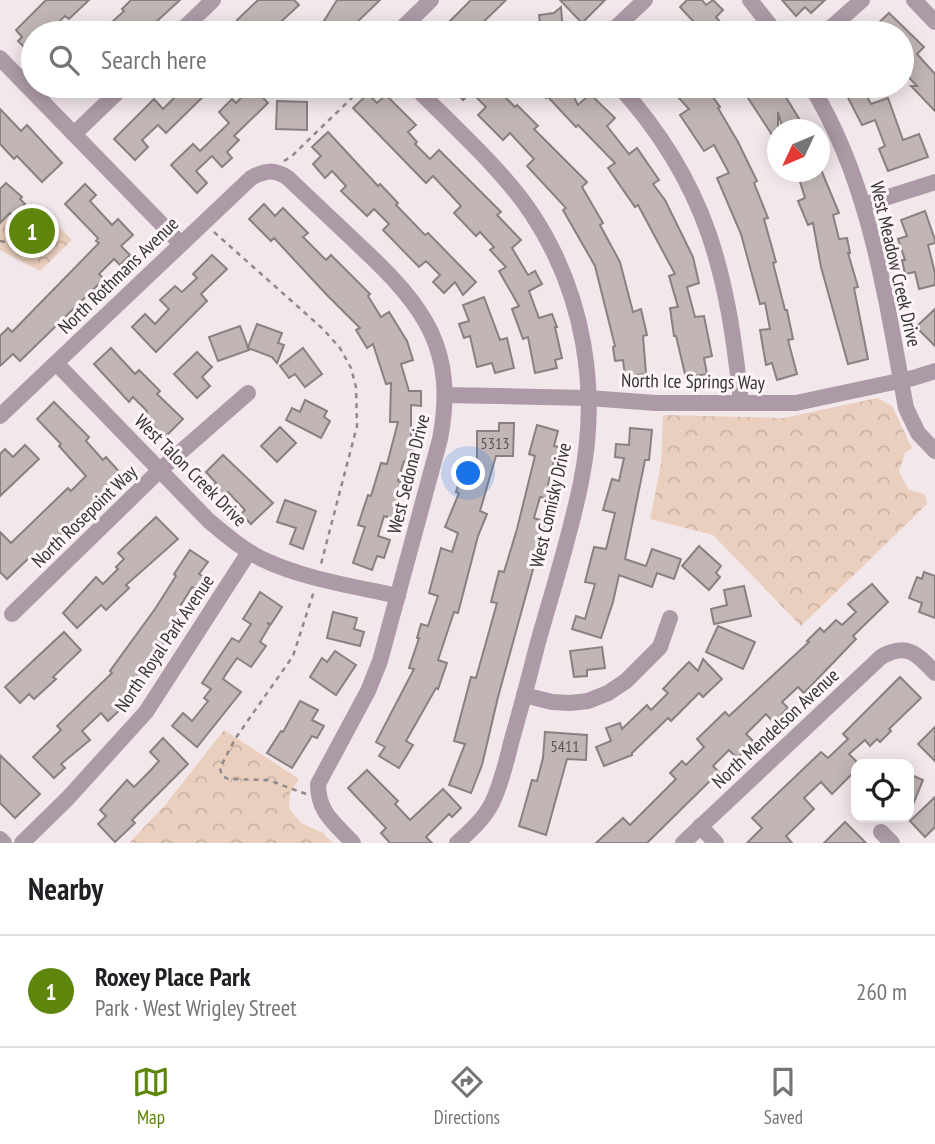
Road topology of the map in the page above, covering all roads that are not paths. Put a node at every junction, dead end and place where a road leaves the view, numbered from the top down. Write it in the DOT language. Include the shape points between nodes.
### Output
graph roads {
  1 [pos="213,0"];
  2 [pos="431,0"];
  3 [pos="645,0"];
  4 [pos="750,0"];
  5 [pos="862,0"];
  6 [pos="914,0"];
  7 [pos="191,21"];
  8 [pos="409,21"];
  9 [pos="623,21"];
  10 [pos="767,21"];
  11 [pos="838,21"];
  12 [pos="935,22"];
  13 [pos="0,58"];
  14 [pos="21,80"];
  15 [pos="39,98"];
  16 [pos="112,98"];
  17 [pos="426,98"];
  18 [pos="630,98"];
  19 [pos="818,98"];
  20 [pos="74,134"];
  21 [pos="269,170"];
  22 [pos="935,182"];
  23 [pos="863,205"];
  24 [pos="181,244"];
  25 [pos="56,363"];
  26 [pos="935,371"];
  27 [pos="901,380"];
  28 [pos="248,393"];
  29 [pos="445,395"];
  30 [pos="588,398"];
  31 [pos="741,403"];
  32 [pos="0,416"];
  33 [pos="935,451"];
  34 [pos="160,470"];
  35 [pos="249,552"];
  36 [pos="398,596"];
  37 [pos="12,614"];
  38 [pos="670,618"];
  39 [pos="935,673"];
  40 [pos="524,695"];
  41 [pos="700,827"];
  42 [pos="0,839"];
  43 [pos="4,843"];
  44 [pos="22,843"];
  45 [pos="353,843"];
  46 [pos="457,843"];
  47 [pos="683,843"];
  48 [pos="716,843"];
  1 -- 7 [label="street"];
  2 -- 8 [label="street"];
  3 -- 9 [label="street"];
  4 -- 10 [label="street"];
  5 -- 11 [label="street"];
  6 -- 12 [label="street"];
  13 -- 14 [label="street"];
  15 -- 20 [label="street"];
  16 -- 20 [label="street"];
  17 -- 30 [label="street, West Comisky Drive" via="511,186 551,246 580,323"];
  18 -- 31 [label="street" via="667,146 704,217 720,265"];
  19 -- 23 [label="street, West Meadow Creek Drive"];
  20 -- 24 [label="street"];
  21 -- 24 [label="street, North Rothmans Avenue" via="251,178"];
  21 -- 29 [label="street, West Sedona Drive" via="288,178 413,300 437,345"];
  22 -- 23 [label="street"];
  23 -- 27 [label="street, West Meadow Creek Drive"];
  24 -- 25 [label="street, North Rothmans Avenue"];
  25 -- 32 [label="street, North Rothmans Avenue"];
  25 -- 34 [label="street, West Talon Creek Drive"];
  26 -- 27 [label="street, North Ice Springs Way"];
  27 -- 31 [label="street, North Ice Springs Way" via="796,403"];
  27 -- 33 [label="street, West Meadow Creek Drive" via="909,417"];
  28 -- 34 [label="street, North Rosepoint Way"];
  29 -- 30 [label="street, North Ice Springs Way"];
  29 -- 36 [label="street, West Sedona Drive" via="440,439"];
  30 -- 31 [label="street, North Ice Springs Way"];
  30 -- 40 [label="street, West Comisky Drive" via="581,483"];
  34 -- 35 [label="street, West Talon Creek Drive" via="209,521"];
  34 -- 37 [label="street, North Rosepoint Way"];
  35 -- 36 [label="street, West Talon Creek Drive" via="291,571"];
  35 -- 44 [label="street, North Royal Park Avenue" via="146,712"];
  36 -- 45 [label="street, West Sedona Drive" via="375,676 318,784 318,800 325,814"];
  38 -- 40 [label="street" via="660,647 608,693 570,703"];
  39 -- 41 [label="street, North Mendelson Avenue" via="919,656 900,649 881,657"];
  40 -- 46 [label="street, West Comisky Drive" via="491,806"];
  41 -- 47 [label="street, North Mendelson Avenue"];
  41 -- 48 [label="street"];
  42 -- 43 [label="street"];
}
